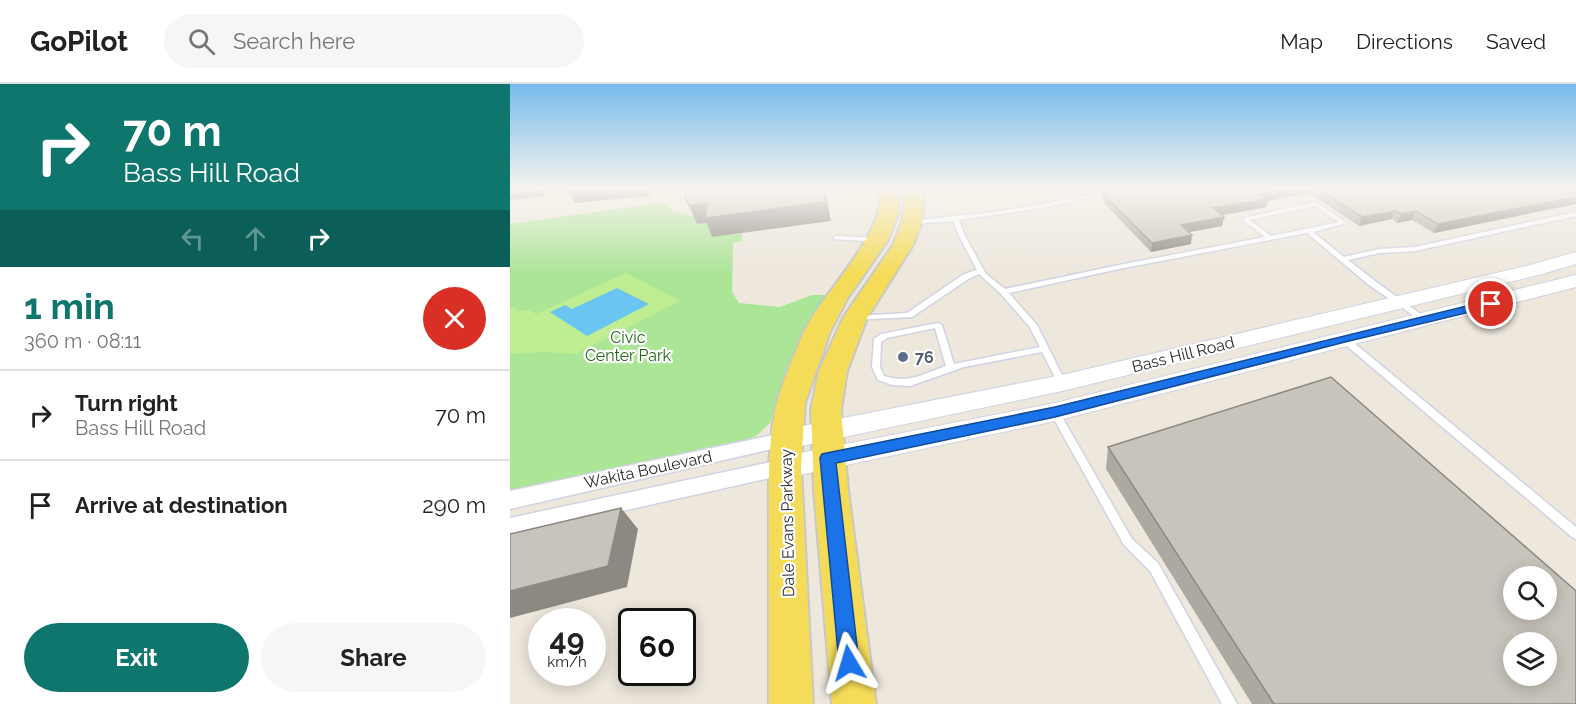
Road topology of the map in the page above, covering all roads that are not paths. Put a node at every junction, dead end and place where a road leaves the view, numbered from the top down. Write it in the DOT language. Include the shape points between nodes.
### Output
graph roads {
  1 [pos="887,217"];
  2 [pos="912,217"];
  3 [pos="982,217"];
  4 [pos="1255,217"];
  5 [pos="1335,217"];
  6 [pos="1563,217"];
  7 [pos="956,220"];
  8 [pos="912,222"];
  9 [pos="1308,231"];
  10 [pos="836,238"];
  11 [pos="1271,239"];
  12 [pos="878,240"];
  13 [pos="1576,258"];
  14 [pos="1345,259"];
  15 [pos="981,271"];
  16 [pos="1576,281"];
  17 [pos="1004,292"];
  18 [pos="1398,302"];
  19 [pos="855,318"];
  20 [pos="1423,320"];
  21 [pos="1344,338"];
  22 [pos="1045,349"];
  23 [pos="951,368"];
  24 [pos="1062,383"];
  25 [pos="1055,412"];
  26 [pos="827,444"];
  27 [pos="786,453"];
  28 [pos="510,500"];
  29 [pos="510,527"];
  30 [pos="1576,534"];
  31 [pos="791,704"];
  32 [pos="854,704"];
  33 [pos="1230,704"];
  1 -- 12 [label="main road, Dale Evans Parkway"];
  2 -- 8 [label="main road"];
  3 -- 7 [label="lane"];
  4 -- 11 [label="lane" via="1245,219"];
  5 -- 9 [label="lane" via="1344,223"];
  6 -- 14 [label="lane" via="1415,249 1379,251"];
  7 -- 8 [label="lane"];
  7 -- 15 [label="lane"];
  8 -- 19 [label="main road" via="903,245"];
  9 -- 11 [label="lane"];
  9 -- 14 [label="lane"];
  10 -- 12 [label="lane"];
  11 -- 17 [label="lane"];
  12 -- 27 [label="main road, Dale Evans Parkway" via="835,299 817,332 791,403"];
  13 -- 18 [label="main road, Bass Hill Road"];
  14 -- 18 [label="lane"];
  15 -- 17 [label="lane"];
  15 -- 19 [label="lane" via="966,276 909,315"];
  16 -- 20 [label="main road, Bass Hill Road"];
  17 -- 22 [label="lane" via="1033,325"];
  18 -- 20 [label="lane"];
  18 -- 24 [label="main road, Bass Hill Road"];
  19 -- 26 [label="main road" via="833,371 826,410"];
  20 -- 21 [label="main road, Bass Hill Road"];
  21 -- 25 [label="main road, Bass Hill Road"];
  21 -- 30 [label="lane"];
  22 -- 23 [label="lane"];
  22 -- 24 [label="lane"];
  23 -- 23 [label="lane" via="927,379 895,383 881,378 876,367 877,341 884,336 938,325"];
  24 -- 26 [label="main road, Bass Hill Road"];
  25 -- 26 [label="main road, Bass Hill Road"];
  25 -- 33 [label="lane" via="1128,542 1154,567"];
  26 -- 27 [label="main road, Bass Hill Road"];
  26 -- 32 [label="main road"];
  27 -- 28 [label="street, Wakita Boulevard"];
  27 -- 29 [label="street, Wakita Boulevard"];
  27 -- 31 [label="main road, Dale Evans Parkway"];
}
